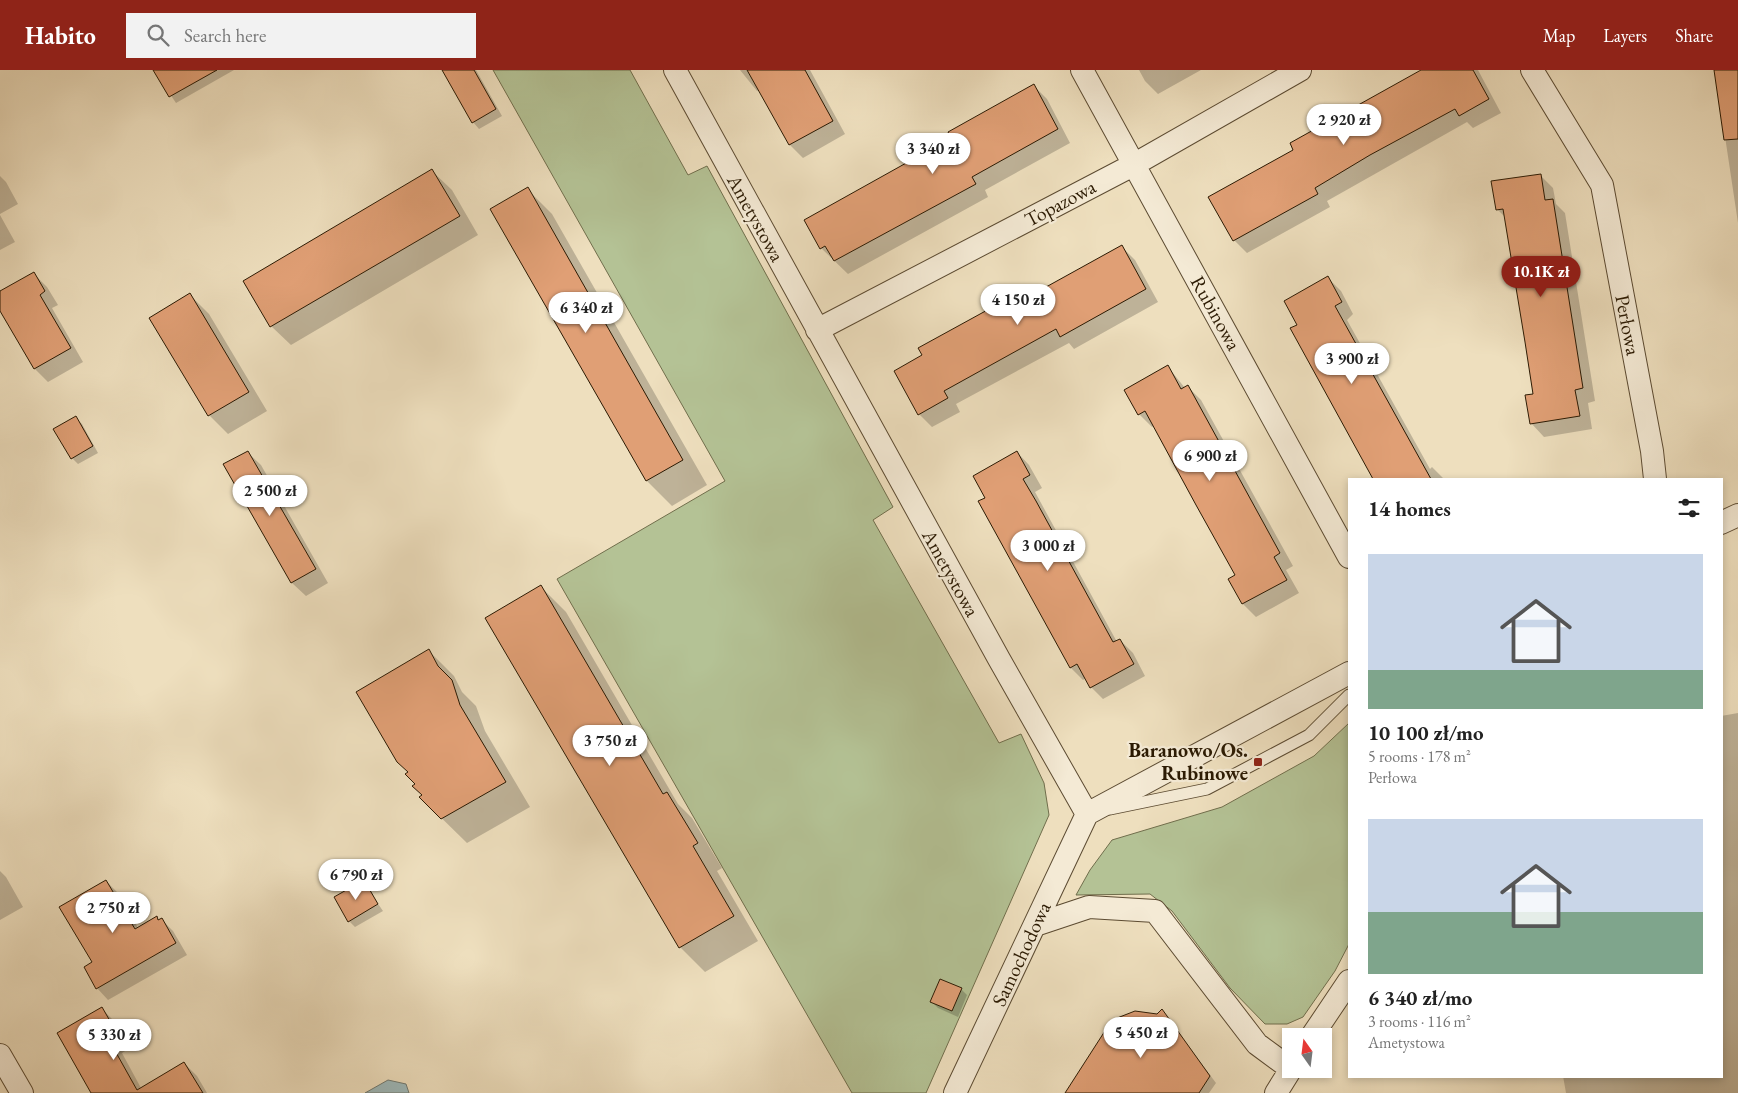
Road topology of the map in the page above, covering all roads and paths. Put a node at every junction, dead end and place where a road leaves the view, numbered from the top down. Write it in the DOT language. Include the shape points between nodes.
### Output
graph roads {
  1 [pos="675,70"];
  2 [pos="1082,70"];
  3 [pos="1300,70"];
  4 [pos="1532,70"];
  5 [pos="1135,164"];
  6 [pos="817,330"];
  7 [pos="1654,478"];
  8 [pos="1738,515"];
  9 [pos="1723,522"];
  10 [pos="1348,555"];
  11 [pos="1348,675"];
  12 [pos="1348,696"];
  13 [pos="1087,814"];
  14 [pos="1034,925"];
  15 [pos="1348,982"];
  16 [pos="1317,1028"];
  17 [pos="0,1055"];
  18 [pos="1282,1062"];
  19 [pos="1285,1078"];
  20 [pos="22,1093"];
  21 [pos="955,1093"];
  22 [pos="1276,1093"];
  1 -- 6 [label="street, Ametystowa"];
  2 -- 5 [label="street, Rubinowa"];
  3 -- 5 [label="street, Topazowa"];
  4 -- 7 [label="street, Perłowa" via="1602,185 1652,451"];
  5 -- 6 [label="street, Topazowa"];
  5 -- 10 [label="street, Rubinowa"];
  6 -- 13 [label="street, Ametystowa"];
  8 -- 9 [label="street"];
  11 -- 13 [label="street"];
  12 -- 13 [label="lane" via="1308,734 1207,789"];
  13 -- 14 [label="street, Samochodowa"];
  14 -- 18 [label="street" via="1088,907 1155,912 1257,1044"];
  14 -- 21 [label="street, Samochodowa"];
  15 -- 16 [label="street"];
  17 -- 20 [label="street"];
  19 -- 22 [label="street"];
}
